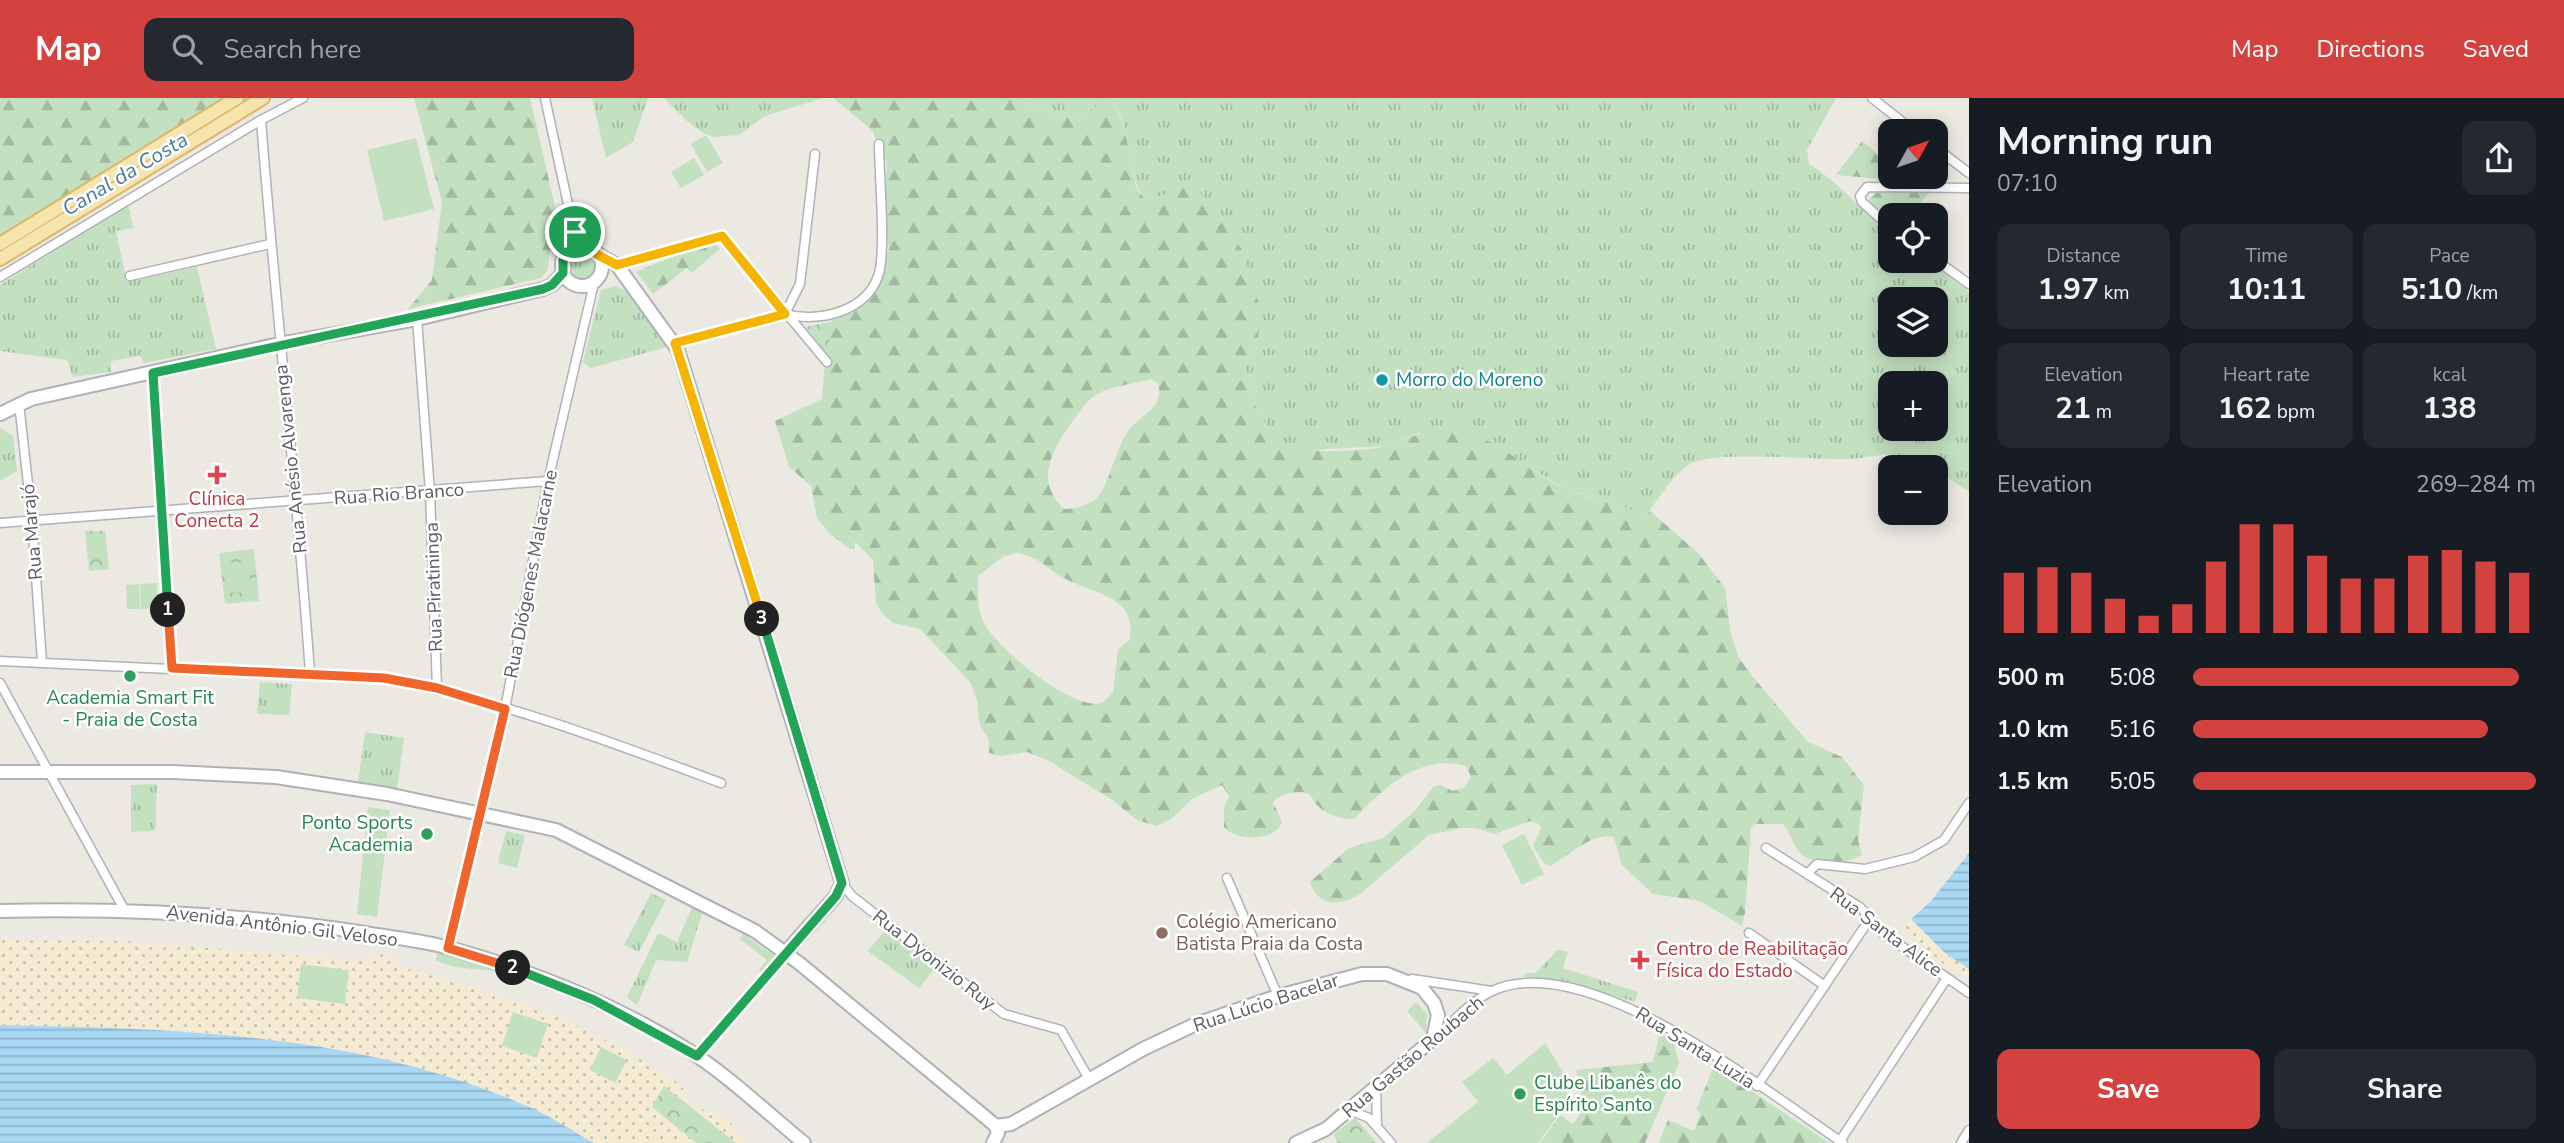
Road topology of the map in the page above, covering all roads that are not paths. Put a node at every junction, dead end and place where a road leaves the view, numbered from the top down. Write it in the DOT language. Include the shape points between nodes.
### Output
graph roads {
  1 [pos="237,98"];
  2 [pos="263,98"];
  3 [pos="303,98"];
  4 [pos="545,98"];
  5 [pos="1872,98"];
  6 [pos="1898,119"];
  7 [pos="261,120"];
  8 [pos="878,144"];
  9 [pos="815,155"];
  10 [pos="1948,157"];
  11 [pos="1969,173"];
  12 [pos="1969,188"];
  13 [pos="1878,216"];
  14 [pos="575,232"];
  15 [pos="0,244"];
  16 [pos="270,244"];
  17 [pos="595,252"];
  18 [pos="566,253"];
  19 [pos="0,259"];
  20 [pos="617,265"];
  21 [pos="1948,269"];
  22 [pos="563,273"];
  23 [pos="0,276"];
  24 [pos="130,276"];
  25 [pos="630,282"];
  26 [pos="594,283"];
  27 [pos="1969,284"];
  28 [pos="785,314"];
  29 [pos="417,318"];
  30 [pos="675,343"];
  31 [pos="279,344"];
  32 [pos="827,362"];
  33 [pos="153,373"];
  34 [pos="19,402"];
  35 [pos="0,414"];
  36 [pos="548,481"];
  37 [pos="430,492"];
  38 [pos="298,502"];
  39 [pos="160,510"];
  40 [pos="32,520"];
  41 [pos="0,523"];
  42 [pos="0,661"];
  43 [pos="42,662"];
  44 [pos="172,668"];
  45 [pos="310,673"];
  46 [pos="0,683"];
  47 [pos="437,688"];
  48 [pos="505,709"];
  49 [pos="49,771"];
  50 [pos="0,772"];
  51 [pos="721,783"];
  52 [pos="1969,803"];
  53 [pos="482,813"];
  54 [pos="1766,848"];
  55 [pos="1807,874"];
  56 [pos="1227,878"];
  57 [pos="842,883"];
  58 [pos="0,911"];
  59 [pos="125,911"];
  60 [pos="1869,920"];
  61 [pos="1749,933"];
  62 [pos="448,948"];
  63 [pos="785,953"];
  64 [pos="1397,977"];
  65 [pos="1947,978"];
  66 [pos="1825,986"];
  67 [pos="1492,991"];
  68 [pos="1969,993"];
  69 [pos="1278,996"];
  70 [pos="1433,1039"];
  71 [pos="697,1056"];
  72 [pos="1089,1079"];
  73 [pos="1757,1086"];
  74 [pos="1376,1088"];
  75 [pos="1349,1110"];
  76 [pos="996,1126"];
  77 [pos="1377,1126"];
  78 [pos="1969,1130"];
  79 [pos="1841,1142"];
  80 [pos="804,1143"];
  81 [pos="993,1143"];
  82 [pos="1296,1143"];
  83 [pos="1391,1143"];
  84 [pos="1961,1143"];
  1 -- 15 [label="main road"];
  2 -- 19 [label="main road"];
  3 -- 7 [label="street"];
  4 -- 14 [label="street"];
  5 -- 6 [label="street"];
  7 -- 16 [label="street, Rua Anésio Alvarenga"];
  7 -- 23 [label="street"];
  8 -- 28 [label="street" via="877,280 864,296 834,314 809,319"];
  9 -- 28 [label="street" via="800,284"];
  10 -- 11 [label="street"];
  12 -- 13 [label="street" via="1867,187 1860,196 1862,202"];
  14 -- 17 [label="street"];
  14 -- 18 [label="street"];
  16 -- 24 [label="street"];
  16 -- 31 [label="street, Rua Anésio Alvarenga"];
  17 -- 18 [label="street" via="578,246"];
  17 -- 20 [label="street"];
  17 -- 26 [label="street" via="602,268"];
  18 -- 22 [label="street"];
  20 -- 25 [label="street"];
  20 -- 28 [label="street" via="715,236 726,240"];
  21 -- 27 [label="street"];
  22 -- 26 [label="street" via="579,286"];
  22 -- 29 [label="street" via="543,289"];
  25 -- 26 [label="street" via="610,279"];
  25 -- 30 [label="street"];
  26 -- 36 [label="street, Rua Diógenes Malacarne"];
  28 -- 30 [label="street"];
  28 -- 32 [label="street"];
  29 -- 31 [label="street"];
  29 -- 37 [label="street, Rua Piratininga"];
  30 -- 57 [label="street"];
  31 -- 33 [label="street"];
  31 -- 38 [label="street, Rua Anésio Alvarenga"];
  33 -- 34 [label="street"];
  33 -- 39 [label="street"];
  34 -- 35 [label="street"];
  34 -- 40 [label="street, Rua Marajó"];
  36 -- 37 [label="street, Rua Rio Branco"];
  36 -- 48 [label="street, Rua Diógenes Malacarne"];
  37 -- 38 [label="street, Rua Rio Branco"];
  37 -- 47 [label="street, Rua Piratininga"];
  38 -- 39 [label="street, Rua Rio Branco"];
  38 -- 45 [label="street, Rua Anésio Alvarenga"];
  39 -- 40 [label="street, Rua Rio Branco"];
  39 -- 44 [label="street"];
  40 -- 41 [label="street, Rua Rio Branco"];
  40 -- 43 [label="street, Rua Marajó"];
  42 -- 43 [label="street"];
  43 -- 44 [label="street"];
  44 -- 45 [label="street"];
  45 -- 47 [label="street" via="384,678"];
  46 -- 49 [label="street"];
  47 -- 48 [label="street"];
  48 -- 51 [label="street"];
  48 -- 53 [label="street, Rua Diógenes Malacarne"];
  49 -- 50 [label="street"];
  49 -- 53 [label="street" via="276,777"];
  49 -- 59 [label="street"];
  52 -- 55 [label="street" via="1944,840 1929,850 1871,869 1817,864"];
  53 -- 62 [label="street, Rua Diógenes Malacarne"];
  53 -- 63 [label="street" via="556,830 720,911"];
  54 -- 55 [label="street, Rua Santa Alice"];
  55 -- 60 [label="street, Rua Santa Alice" via="1861,908"];
  56 -- 69 [label="street"];
  57 -- 63 [label="street" via="836,896"];
  57 -- 72 [label="street, Rua Dyonizio Ruy" via="852,896 1000,1011 1061,1030"];
  58 -- 59 [label="street, Avenida Antônio Gil Veloso"];
  59 -- 62 [label="street, Avenida Antônio Gil Veloso" via="292,923"];
  60 -- 65 [label="street, Rua Santa Alice"];
  60 -- 66 [label="street"];
  61 -- 66 [label="street"];
  62 -- 71 [label="street, Avenida Antônio Gil Veloso" via="594,1000"];
  63 -- 71 [label="street"];
  63 -- 76 [label="street"];
  64 -- 67 [label="street, Rua Lúcio Bacelar"];
  64 -- 69 [label="street, Rua Lúcio Bacelar" via="1362,974"];
  64 -- 70 [label="street" via="1422,988 1434,1003 1438,1021"];
  65 -- 68 [label="street, Rua Santa Alice"];
  65 -- 79 [label="street"];
  66 -- 73 [label="street"];
  67 -- 70 [label="street, Rua Gastão Roubach"];
  67 -- 73 [label="street, Rua Santa Luzia" via="1541,984 1616,1003 1660,1023"];
  69 -- 72 [label="street, Rua Lúcio Bacelar" via="1196,1024"];
  70 -- 74 [label="street, Rua Gastão Roubach"];
  71 -- 80 [label="street, Avenida Antônio Gil Veloso"];
  72 -- 76 [label="street, Rua Lúcio Bacelar" via="1011,1124"];
  73 -- 79 [label="street, Rua Santa Luzia"];
  74 -- 75 [label="street, Rua Gastão Roubach"];
  74 -- 77 [label="street"];
  75 -- 77 [label="street"];
  75 -- 82 [label="street, Rua Gastão Roubach" via="1322,1132"];
  76 -- 81 [label="street"];
  77 -- 83 [label="street"];
  78 -- 84 [label="street"];
}
